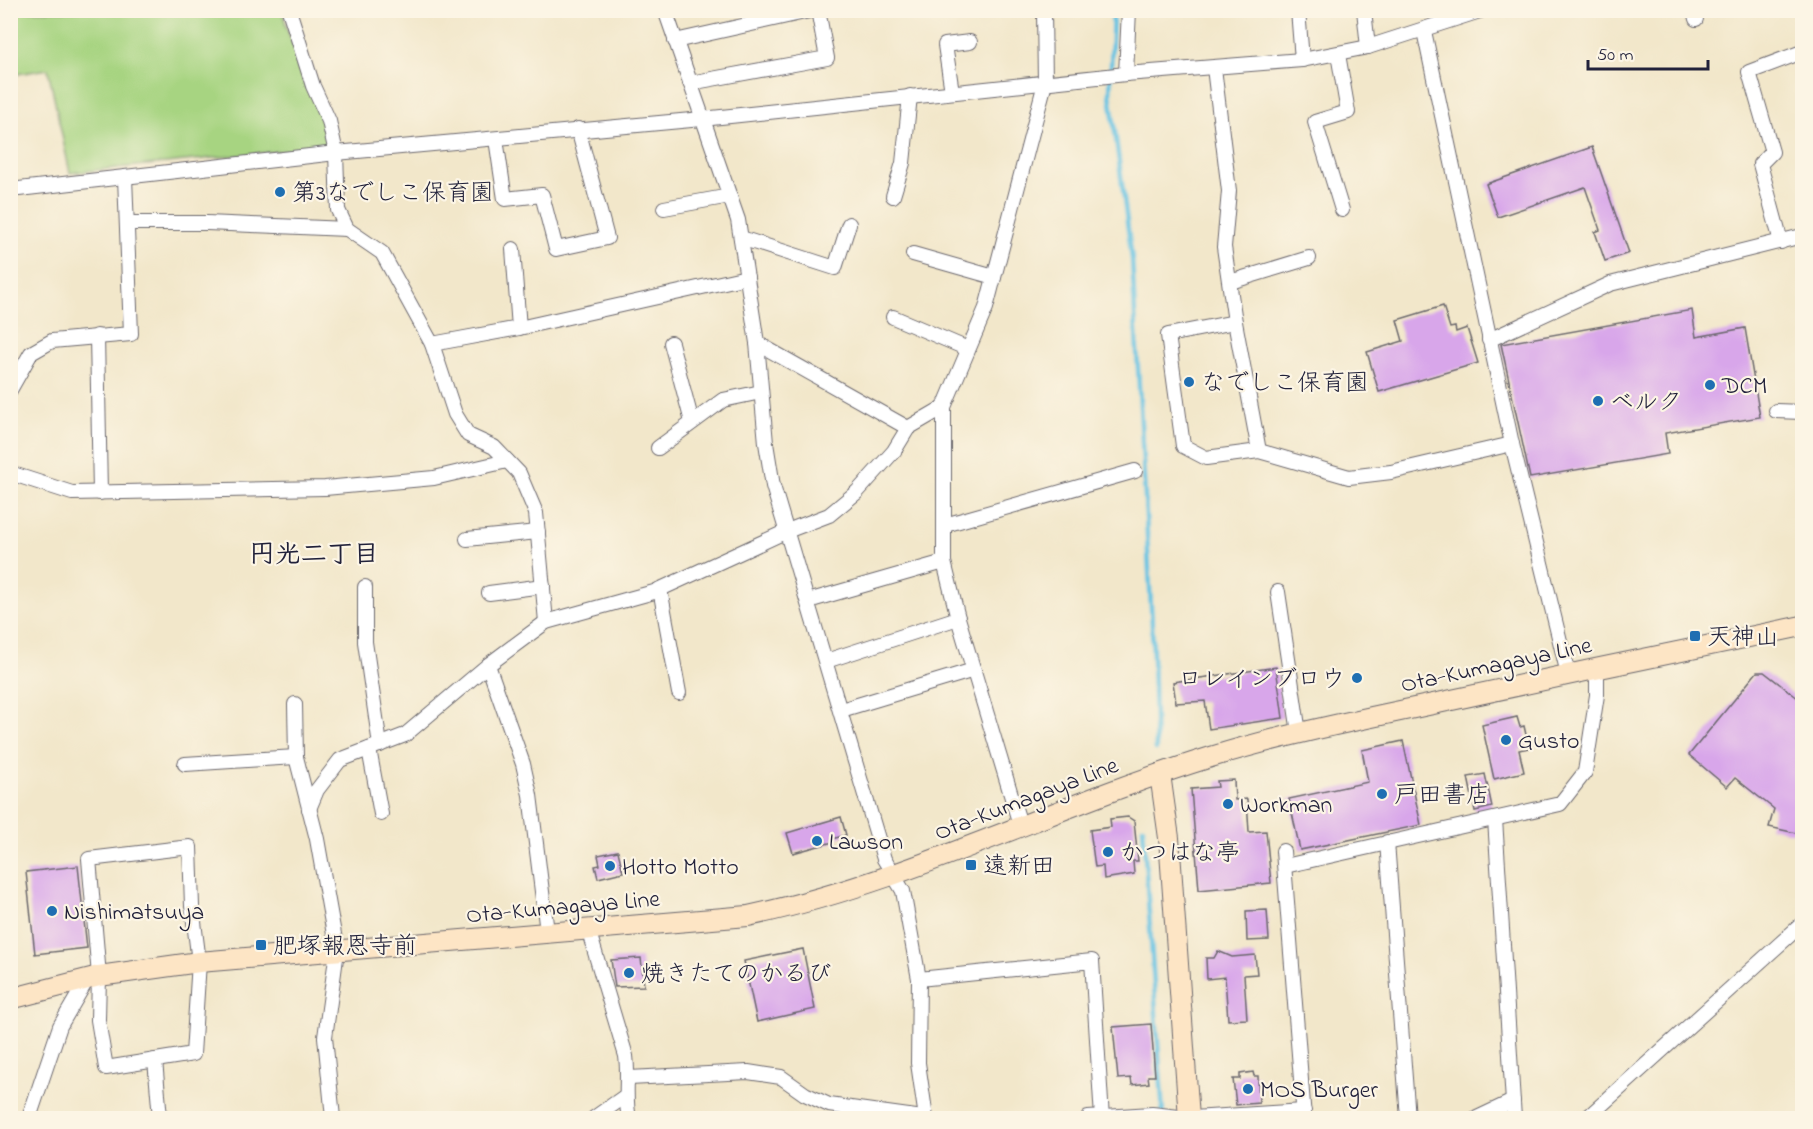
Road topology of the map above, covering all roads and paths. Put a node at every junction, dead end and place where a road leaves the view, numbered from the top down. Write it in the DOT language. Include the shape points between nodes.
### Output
graph roads {
  1 [pos="289,10"];
  2 [pos="665,10"];
  3 [pos="816,10"];
  4 [pos="1044,10"];
  5 [pos="1129,10"];
  6 [pos="1298,10"];
  7 [pos="1364,10"];
  8 [pos="1483,10"];
  9 [pos="1424,31"];
  10 [pos="675,41"];
  11 [pos="970,42"];
  12 [pos="1368,47"];
  13 [pos="1803,52"];
  14 [pos="1338,54"];
  15 [pos="1302,60"];
  16 [pos="1214,68"];
  17 [pos="1124,74"];
  18 [pos="690,83"];
  19 [pos="1045,83"];
  20 [pos="952,92"];
  21 [pos="910,96"];
  22 [pos="702,119"];
  23 [pos="578,129"];
  24 [pos="496,139"];
  25 [pos="336,153"];
  26 [pos="125,177"];
  27 [pos="10,190"];
  28 [pos="730,196"];
  29 [pos="893,196"];
  30 [pos="664,208"];
  31 [pos="1342,210"];
  32 [pos="128,224"];
  33 [pos="849,224"];
  34 [pos="346,230"];
  35 [pos="1803,236"];
  36 [pos="741,238"];
  37 [pos="1781,242"];
  38 [pos="513,249"];
  39 [pos="913,254"];
  40 [pos="1308,258"];
  41 [pos="747,277"];
  42 [pos="994,277"];
  43 [pos="1230,282"];
  44 [pos="893,317"];
  45 [pos="1236,322"];
  46 [pos="519,328"];
  47 [pos="97,336"];
  48 [pos="1489,340"];
  49 [pos="671,343"];
  50 [pos="432,344"];
  51 [pos="757,344"];
  52 [pos="968,349"];
  53 [pos="10,390"];
  54 [pos="761,392"];
  55 [pos="944,407"];
  56 [pos="1776,411"];
  57 [pos="1803,412"];
  58 [pos="692,422"];
  59 [pos="908,428"];
  60 [pos="1512,444"];
  61 [pos="658,448"];
  62 [pos="1259,451"];
  63 [pos="507,460"];
  64 [pos="1135,471"];
  65 [pos="10,473"];
  66 [pos="100,493"];
  67 [pos="945,525"];
  68 [pos="787,531"];
  69 [pos="538,532"];
  70 [pos="467,539"];
  71 [pos="945,562"];
  72 [pos="543,586"];
  73 [pos="364,587"];
  74 [pos="660,589"];
  75 [pos="1278,592"];
  76 [pos="489,593"];
  77 [pos="808,601"];
  78 [pos="958,618"];
  79 [pos="546,622"];
  80 [pos="1803,626"];
  81 [pos="826,661"];
  82 [pos="488,665"];
  83 [pos="1597,668"];
  84 [pos="974,670"];
  85 [pos="1568,674"];
  86 [pos="679,693"];
  87 [pos="295,704"];
  88 [pos="840,710"];
  89 [pos="1299,733"];
  90 [pos="375,747"];
  91 [pos="296,757"];
  92 [pos="185,764"];
  93 [pos="1160,774"];
  94 [pos="309,809"];
  95 [pos="381,814"];
  96 [pos="1495,819"];
  97 [pos="1021,828"];
  98 [pos="1387,842"];
  99 [pos="1283,852"];
  100 [pos="1285,866"];
  101 [pos="893,875"];
  102 [pos="1803,924"];
  103 [pos="588,929"];
  104 [pos="547,932"];
  105 [pos="337,951"];
  106 [pos="199,962"];
  107 [pos="93,977"];
  108 [pos="919,979"];
  109 [pos="10,999"];
  110 [pos="155,1060"];
  111 [pos="629,1078"];
  112 [pos="624,1097"];
  113 [pos="1513,1101"];
  114 [pos="1304,1115"];
  115 [pos="1803,1115"];
  116 [pos="1095,1118"];
  117 [pos="29,1119"];
  118 [pos="160,1119"];
  119 [pos="333,1119"];
  120 [pos="594,1119"];
  121 [pos="628,1119"];
  122 [pos="924,1119"];
  123 [pos="1190,1119"];
  124 [pos="1408,1119"];
  125 [pos="1477,1119"];
  126 [pos="1514,1119"];
  127 [pos="1587,1119"];
  128 [pos="1795,1119"];
  1 -- 25 [label="street" via="313,86 329,121"];
  2 -- 10 [label="street"];
  3 -- 10 [label="street"];
  3 -- 18 [label="street" via="827,58"];
  4 -- 19 [label="street"];
  5 -- 17 [label="street"];
  6 -- 15 [label="street"];
  7 -- 12 [label="street"];
  8 -- 9 [label="street"];
  9 -- 12 [label="street"];
  9 -- 48 [label="street"];
  10 -- 18 [label="street"];
  11 -- 20 [label="street" via="945,45"];
  12 -- 14 [label="street"];
  13 -- 37 [label="street" via="1749,72 1772,152 1760,164"];
  14 -- 15 [label="street"];
  14 -- 31 [label="street" via="1348,112 1315,122"];
  15 -- 16 [label="street"];
  16 -- 17 [label="street"];
  16 -- 43 [label="street" via="1229,191 1224,247"];
  17 -- 19 [label="street"];
  18 -- 22 [label="street"];
  19 -- 20 [label="street"];
  19 -- 42 [label="street"];
  20 -- 21 [label="street"];
  21 -- 22 [label="street"];
  21 -- 29 [label="street" via="903,163"];
  22 -- 23 [label="street"];
  22 -- 28 [label="street"];
  23 -- 24 [label="street"];
  23 -- 24 [label="street" via="608,238 556,249 542,195 505,199"];
  24 -- 25 [label="street"];
  25 -- 26 [label="street"];
  25 -- 34 [label="street" via="338,210"];
  26 -- 27 [label="street"];
  26 -- 32 [label="street"];
  28 -- 30 [label="street"];
  28 -- 36 [label="street"];
  32 -- 34 [label="street" via="207,223"];
  32 -- 47 [label="street" via="131,334"];
  33 -- 36 [label="street" via="835,268"];
  34 -- 50 [label="street" via="382,253"];
  35 -- 37 [label="street"];
  36 -- 41 [label="street"];
  37 -- 48 [label="street" via="1610,284"];
  38 -- 46 [label="street"];
  39 -- 42 [label="street"];
  40 -- 43 [label="street"];
  41 -- 46 [label="street"];
  41 -- 51 [label="street"];
  42 -- 52 [label="street" via="986,308"];
  43 -- 45 [label="street"];
  44 -- 52 [label="street"];
  45 -- 62 [label="street"];
  45 -- 62 [label="street" via="1168,335 1183,446 1206,458"];
  46 -- 50 [label="street"];
  47 -- 53 [label="street" via="52,341 31,353"];
  47 -- 66 [label="street"];
  48 -- 60 [label="street"];
  49 -- 58 [label="street"];
  50 -- 63 [label="street" via="455,414 468,435 494,447"];
  51 -- 54 [label="street"];
  51 -- 59 [label="street"];
  52 -- 55 [label="street"];
  54 -- 58 [label="street" via="723,400"];
  54 -- 68 [label="street" via="773,486"];
  55 -- 59 [label="street"];
  55 -- 67 [label="street"];
  56 -- 57 [label="street"];
  58 -- 61 [label="street"];
  59 -- 68 [label="street" via="894,451 836,510"];
  60 -- 62 [label="street" via="1391,472 1349,477"];
  60 -- 85 [label="street"];
  63 -- 66 [label="street" via="434,478 325,488"];
  63 -- 69 [label="street" via="519,473 536,513"];
  64 -- 67 [label="street"];
  65 -- 66 [label="street" via="72,493"];
  67 -- 71 [label="street"];
  68 -- 74 [label="street"];
  68 -- 77 [label="street"];
  69 -- 70 [label="street"];
  69 -- 72 [label="street"];
  71 -- 77 [label="street"];
  71 -- 78 [label="street"];
  72 -- 76 [label="street"];
  72 -- 79 [label="street"];
  73 -- 90 [label="street"];
  74 -- 79 [label="street"];
  74 -- 86 [label="street"];
  75 -- 89 [label="street"];
  77 -- 81 [label="street"];
  78 -- 81 [label="street"];
  78 -- 84 [label="street"];
  79 -- 82 [label="street"];
  80 -- 83 [label="main road, Ota-Kumagaya Line"];
  81 -- 88 [label="street"];
  82 -- 90 [label="street" via="405,735"];
  82 -- 104 [label="street" via="530,795"];
  83 -- 85 [label="main road, Ota-Kumagaya Line"];
  83 -- 96 [label="street" via="1597,695 1585,772 1560,804"];
  84 -- 88 [label="street"];
  84 -- 97 [label="street"];
  85 -- 89 [label="main road, Ota-Kumagaya Line"];
  87 -- 91 [label="street"];
  88 -- 101 [label="street" via="884,859"];
  89 -- 93 [label="main road, Ota-Kumagaya Line"];
  90 -- 94 [label="street" via="340,760 317,790"];
  90 -- 95 [label="street"];
  91 -- 92 [label="street"];
  91 -- 94 [label="street"];
  93 -- 97 [label="main road, Ota-Kumagaya Line"];
  93 -- 123 [label="main road" via="1170,850"];
  94 -- 105 [label="street"];
  96 -- 98 [label="street"];
  96 -- 113 [label="street"];
  97 -- 101 [label="main road, Ota-Kumagaya Line"];
  98 -- 100 [label="street"];
  98 -- 124 [label="street"];
  99 -- 100 [label="street"];
  100 -- 114 [label="street"];
  101 -- 103 [label="main road, Ota-Kumagaya Line" via="798,905 748,916"];
  101 -- 108 [label="street" via="903,891"];
  102 -- 127 [label="street"];
  103 -- 104 [label="main road, Ota-Kumagaya Line"];
  103 -- 111 [label="street"];
  104 -- 105 [label="main road, Ota-Kumagaya Line"];
  105 -- 106 [label="main road, Ota-Kumagaya Line"];
  105 -- 119 [label="street" via="325,1037"];
  106 -- 107 [label="main road, Ota-Kumagaya Line"];
  106 -- 107 [label="street" via="190,846 89,859"];
  106 -- 110 [label="street" via="193,1054"];
  107 -- 109 [label="main road, Ota-Kumagaya Line"];
  107 -- 110 [label="street" via="106,1068"];
  107 -- 117 [label="street" via="60,1026"];
  108 -- 116 [label="street" via="1092,961"];
  108 -- 122 [label="street" via="918,1063"];
  110 -- 118 [label="street"];
  111 -- 112 [label="street"];
  111 -- 122 [label="street" via="748,1071 781,1077 829,1105"];
  112 -- 120 [label="street"];
  112 -- 121 [label="street"];
  113 -- 125 [label="street"];
  113 -- 126 [label="street"];
  114 -- 123 [label="street"];
  115 -- 128 [label="street"];
  116 -- 123 [label="street" via="1152,1114"];
}
